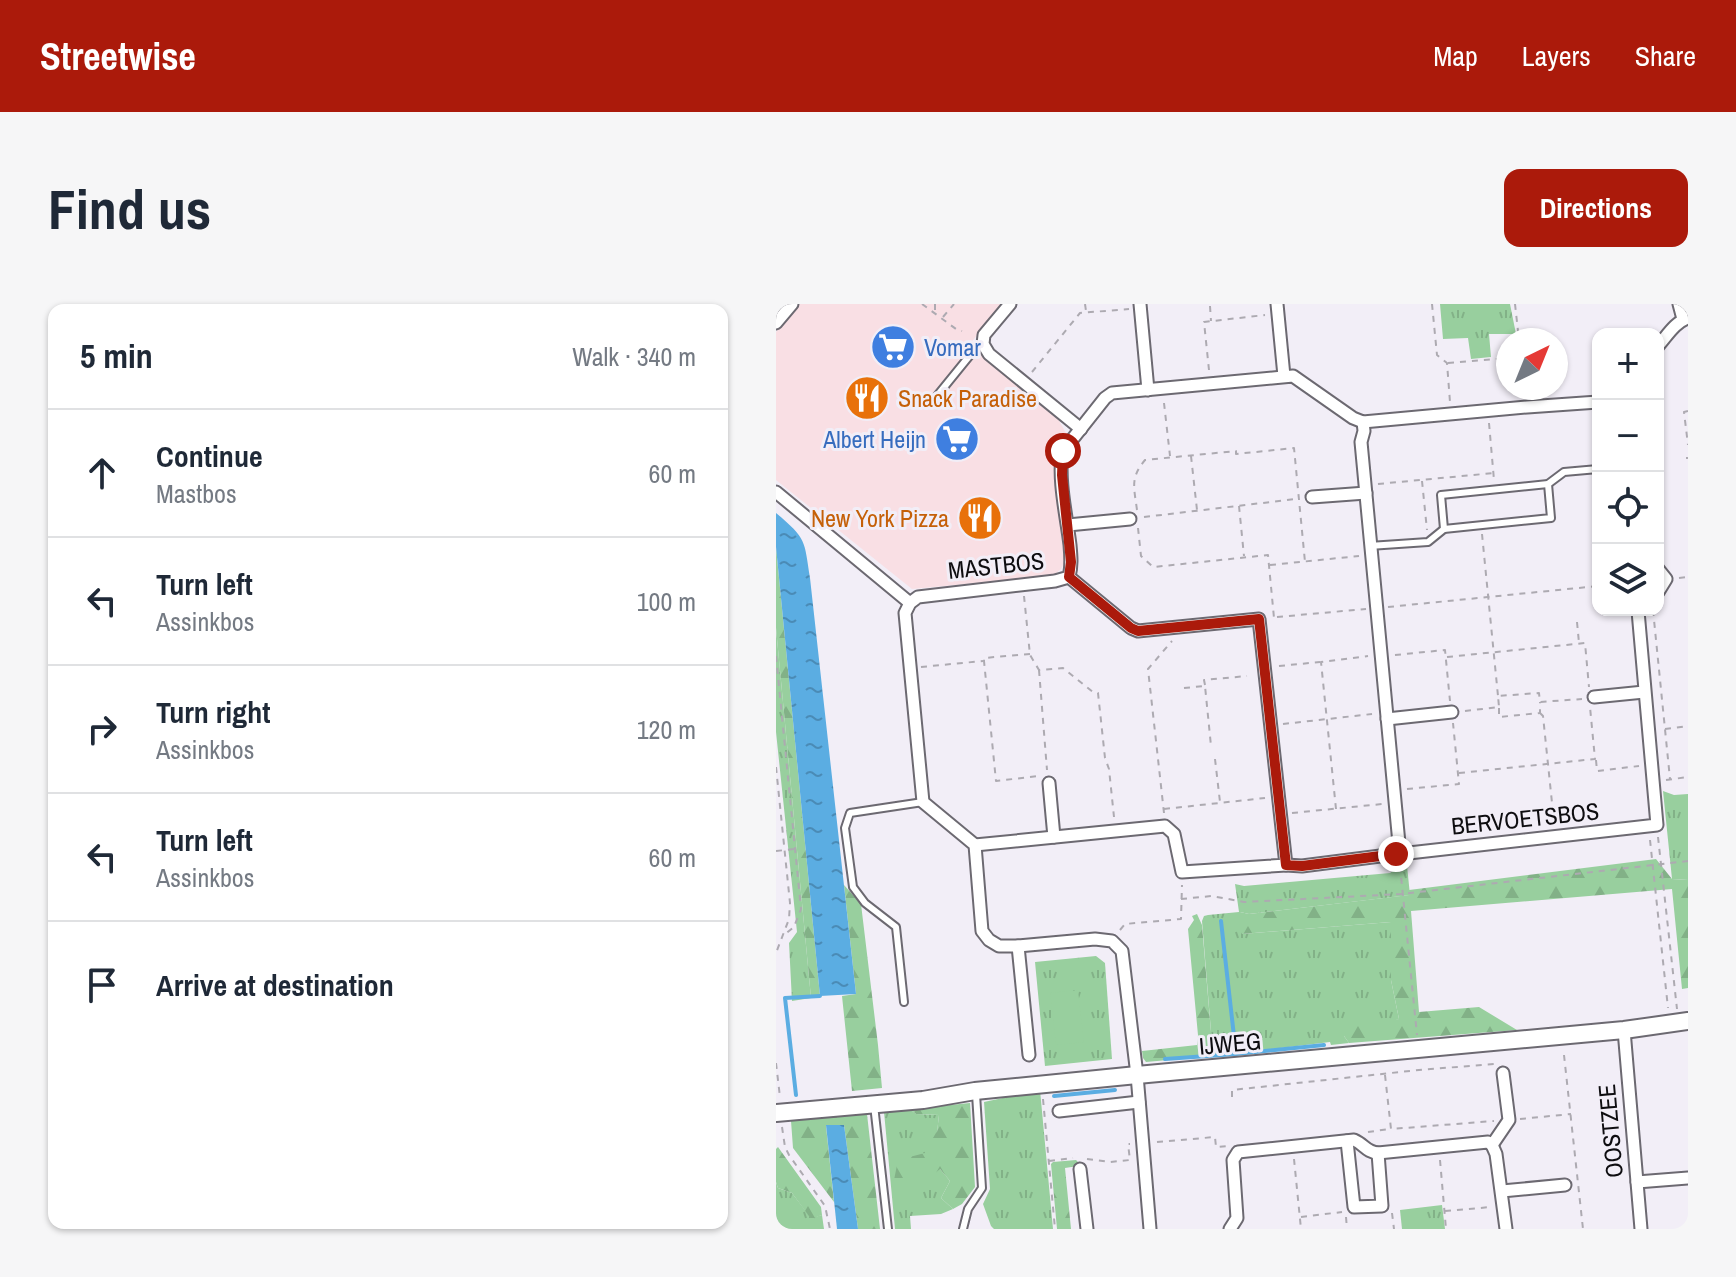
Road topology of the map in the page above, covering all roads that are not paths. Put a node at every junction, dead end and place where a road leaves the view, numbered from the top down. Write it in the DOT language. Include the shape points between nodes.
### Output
graph roads {
  1 [pos="792,304"];
  2 [pos="1010,304"];
  3 [pos="1679,304"];
  4 [pos="1140,306"];
  5 [pos="1277,309"];
  6 [pos="1685,319"];
  7 [pos="776,323"];
  8 [pos="1664,340"];
  9 [pos="983,344"];
  10 [pos="1284,376"];
  11 [pos="1148,390"];
  12 [pos="932,402"];
  13 [pos="1592,402"];
  14 [pos="1363,422"];
  15 [pos="1081,429"];
  16 [pos="1592,470"];
  17 [pos="1548,484"];
  18 [pos="1365,489"];
  19 [pos="776,492"];
  20 [pos="1312,497"];
  21 [pos="1134,518"];
  22 [pos="1068,525"];
  23 [pos="1444,529"];
  24 [pos="1370,551"];
  25 [pos="1069,577"];
  26 [pos="910,603"];
  27 [pos="1638,616"];
  28 [pos="1644,692"];
  29 [pos="1591,698"];
  30 [pos="1452,712"];
  31 [pos="1386,716"];
  32 [pos="1048,779"];
  33 [pos="923,802"];
  34 [pos="1054,837"];
  35 [pos="975,845"];
  36 [pos="1396,854"];
  37 [pos="1286,865"];
  38 [pos="1018,946"];
  39 [pos="904,1002"];
  40 [pos="1679,1022"];
  41 [pos="1624,1030"];
  42 [pos="1029,1055"];
  43 [pos="1503,1073"];
  44 [pos="1137,1075"];
  45 [pos="975,1091"];
  46 [pos="1139,1102"];
  47 [pos="874,1105"];
  48 [pos="1059,1111"];
  49 [pos="779,1113"];
  50 [pos="1350,1141"];
  51 [pos="1492,1145"];
  52 [pos="1378,1153"];
  53 [pos="1080,1169"];
  54 [pos="1688,1178"];
  55 [pos="1637,1182"];
  56 [pos="1565,1185"];
  57 [pos="1502,1191"];
  58 [pos="888,1229"];
  59 [pos="963,1229"];
  60 [pos="1087,1229"];
  61 [pos="1150,1229"];
  62 [pos="1230,1229"];
  63 [pos="1506,1229"];
  64 [pos="1641,1229"];
  1 -- 7 [label="street"];
  2 -- 9 [label="street" via="984,335"];
  3 -- 6 [label="street"];
  4 -- 11 [label="street"];
  5 -- 10 [label="street"];
  6 -- 8 [label="street"];
  9 -- 12 [label="lane"];
  9 -- 15 [label="street"];
  10 -- 11 [label="street, MASTBOS"];
  10 -- 14 [label="street" via="1301,380"];
  11 -- 15 [label="street, MASTBOS" via="1112,393"];
  13 -- 14 [label="street"];
  14 -- 18 [label="street, BERVOETSBOS"];
  15 -- 22 [label="street, MASTBOS" via="1062,457"];
  16 -- 17 [label="lane" via="1564,472"];
  17 -- 23 [label="lane" via="1551,518"];
  17 -- 23 [label="lane" via="1441,495"];
  18 -- 20 [label="street"];
  18 -- 24 [label="street, BERVOETSBOS"];
  19 -- 26 [label="street"];
  21 -- 22 [label="street"];
  22 -- 25 [label="street, MASTBOS"];
  23 -- 24 [label="lane" via="1428,542"];
  24 -- 31 [label="street, BERVOETSBOS"];
  25 -- 26 [label="street, MASTBOS" via="918,597"];
  25 -- 37 [label="street" via="1138,631 1259,619"];
  26 -- 33 [label="street" via="905,613"];
  27 -- 28 [label="street"];
  28 -- 29 [label="street"];
  28 -- 31 [label="street, BERVOETSBOS" via="1653,826 1400,854"];
  30 -- 31 [label="street"];
  32 -- 34 [label="street"];
  33 -- 35 [label="street"];
  33 -- 39 [label="lane" via="850,813 845,828 853,887 896,927"];
  34 -- 35 [label="street"];
  34 -- 37 [label="street" via="1165,826 1174,834 1182,872"];
  35 -- 38 [label="street" via="982,931 999,946"];
  36 -- 37 [label="street"];
  38 -- 42 [label="street"];
  38 -- 44 [label="street" via="1095,939 1112,941 1122,951"];
  40 -- 41 [label="street, IJWEG"];
  41 -- 44 [label="street, IJWEG"];
  41 -- 55 [label="street, OOSTZEE"];
  43 -- 51 [label="street" via="1509,1120"];
  44 -- 45 [label="street, IJWEG"];
  44 -- 46 [label="street"];
  45 -- 47 [label="street, IJWEG"];
  45 -- 59 [label="lane" via="982,1188"];
  46 -- 48 [label="street"];
  46 -- 61 [label="street"];
  47 -- 49 [label="street, IJWEG"];
  47 -- 58 [label="lane"];
  50 -- 52 [label="street"];
  50 -- 52 [label="street" via="1354,1207 1382,1206"];
  50 -- 62 [label="street" via="1238,1152 1233,1160 1237,1218"];
  51 -- 52 [label="street"];
  51 -- 57 [label="street"];
  53 -- 60 [label="street"];
  54 -- 55 [label="street"];
  55 -- 64 [label="street, OOSTZEE"];
  56 -- 57 [label="street"];
  57 -- 63 [label="street"];
}
